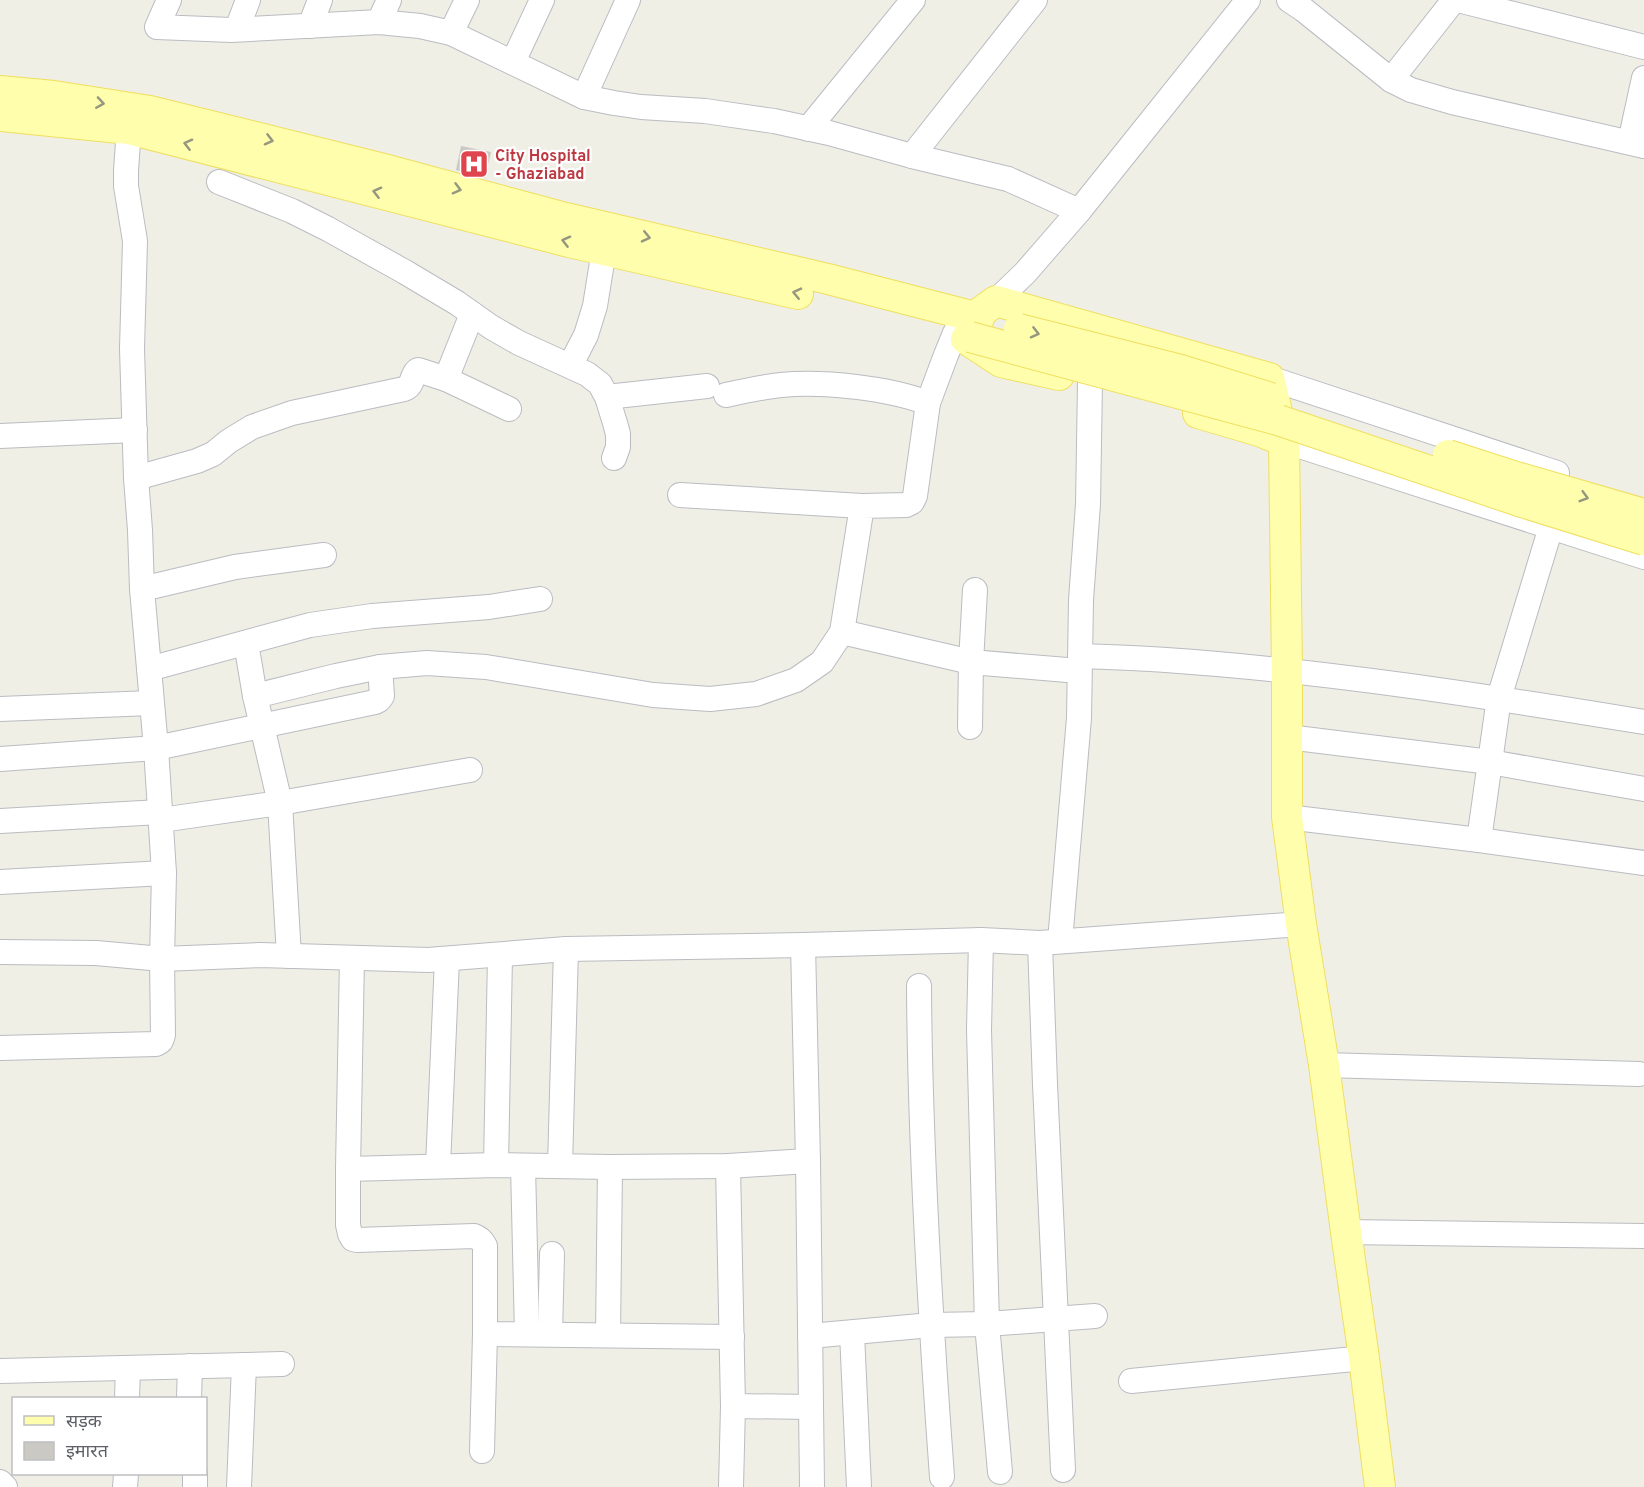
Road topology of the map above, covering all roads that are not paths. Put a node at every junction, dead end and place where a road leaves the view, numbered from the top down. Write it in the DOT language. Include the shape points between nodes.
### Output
graph roads {
  1 [pos="169,0"];
  2 [pos="249,0"];
  3 [pos="320,0"];
  4 [pos="389,0"];
  5 [pos="467,0"];
  6 [pos="542,0"];
  7 [pos="628,0"];
  8 [pos="913,0"];
  9 [pos="1035,0"];
  10 [pos="1248,0"];
  11 [pos="1456,0"];
  12 [pos="1302,3"];
  13 [pos="379,22"];
  14 [pos="310,26"];
  15 [pos="237,29"];
  16 [pos="451,33"];
  17 [pos="1644,47"];
  18 [pos="513,62"];
  19 [pos="1644,78"];
  20 [pos="1391,80"];
  21 [pos="0,92"];
  22 [pos="584,97"];
  23 [pos="53,108"];
  24 [pos="0,116"];
  25 [pos="129,118"];
  26 [pos="808,129"];
  27 [pos="1637,144"];
  28 [pos="912,156"];
  29 [pos="219,182"];
  30 [pos="1079,211"];
  31 [pos="604,250"];
  32 [pos="472,314"];
  33 [pos="975,321"];
  34 [pos="570,366"];
  35 [pos="1269,378"];
  36 [pos="446,379"];
  37 [pos="1090,382"];
  38 [pos="607,397"];
  39 [pos="928,403"];
  40 [pos="509,410"];
  41 [pos="135,430"];
  42 [pos="0,436"];
  43 [pos="1284,441"];
  44 [pos="614,458"];
  45 [pos="1557,473"];
  46 [pos="136,478"];
  47 [pos="680,495"];
  48 [pos="862,506"];
  49 [pos="1644,514"];
  50 [pos="1551,527"];
  51 [pos="1644,540"];
  52 [pos="324,555"];
  53 [pos="1644,557"];
  54 [pos="142,589"];
  55 [pos="975,590"];
  56 [pos="540,599"];
  57 [pos="842,632"];
  58 [pos="246,643"];
  59 [pos="971,662"];
  60 [pos="1079,664"];
  61 [pos="380,667"];
  62 [pos="149,669"];
  63 [pos="1287,670"];
  64 [pos="255,696"];
  65 [pos="1499,698"];
  66 [pos="151,703"];
  67 [pos="0,709"];
  68 [pos="1644,722"];
  69 [pos="262,725"];
  70 [pos="970,727"];
  71 [pos="1288,737"];
  72 [pos="156,748"];
  73 [pos="0,759"];
  74 [pos="1490,762"];
  75 [pos="470,770"];
  76 [pos="1644,789"];
  77 [pos="280,803"];
  78 [pos="161,816"];
  79 [pos="1287,817"];
  80 [pos="0,821"];
  81 [pos="1479,840"];
  82 [pos="1644,863"];
  83 [pos="164,873"];
  84 [pos="0,882"];
  85 [pos="1301,924"];
  86 [pos="981,940"];
  87 [pos="1050,942"];
  88 [pos="803,945"];
  89 [pos="566,950"];
  90 [pos="0,952"];
  91 [pos="290,956"];
  92 [pos="500,956"];
  93 [pos="352,958"];
  94 [pos="162,959"];
  95 [pos="447,959"];
  96 [pos="919,986"];
  97 [pos="0,1048"];
  98 [pos="1324,1065"];
  99 [pos="1639,1074"];
  100 [pos="808,1161"];
  101 [pos="496,1165"];
  102 [pos="438,1166"];
  103 [pos="523,1166"];
  104 [pos="560,1166"];
  105 [pos="728,1166"];
  106 [pos="610,1167"];
  107 [pos="348,1169"];
  108 [pos="1346,1232"];
  109 [pos="1644,1236"];
  110 [pos="552,1254"];
  111 [pos="1095,1316"];
  112 [pos="1056,1318"];
  113 [pos="987,1324"];
  114 [pos="931,1325"];
  115 [pos="852,1333"];
  116 [pos="485,1334"];
  117 [pos="538,1334"];
  118 [pos="608,1335"];
  119 [pos="810,1336"];
  120 [pos="732,1337"];
  121 [pos="1364,1358"];
  122 [pos="282,1364"];
  123 [pos="244,1365"];
  124 [pos="190,1366"];
  125 [pos="128,1368"];
  126 [pos="0,1371"];
  127 [pos="1131,1381"];
  128 [pos="128,1397"];
  129 [pos="189,1397"];
  130 [pos="733,1406"];
  131 [pos="811,1407"];
  132 [pos="482,1451"];
  133 [pos="1063,1470"];
  134 [pos="1000,1472"];
  135 [pos="942,1477"];
  136 [pos="0,1482"];
  137 [pos="5,1487"];
  138 [pos="239,1487"];
  139 [pos="731,1487"];
  140 [pos="812,1487"];
  141 [pos="859,1487"];
  142 [pos="1380,1487"];
  1 -- 15 [label="street" via="157,27"];
  2 -- 15 [label="street"];
  3 -- 14 [label="street"];
  4 -- 13 [label="street"];
  5 -- 16 [label="street"];
  6 -- 18 [label="street"];
  7 -- 22 [label="street"];
  8 -- 26 [label="street"];
  9 -- 28 [label="street"];
  10 -- 30 [label="street"];
  11 -- 17 [label="street"];
  11 -- 20 [label="street"];
  12 -- 20 [label="street"];
  13 -- 14 [label="street"];
  13 -- 16 [label="street"];
  14 -- 15 [label="street"];
  16 -- 18 [label="street"];
  18 -- 22 [label="street"];
  19 -- 27 [label="street"];
  20 -- 27 [label="street" via="1452,102"];
  21 -- 23 [label="main road"];
  22 -- 26 [label="street" via="641,107 705,111"];
  23 -- 24 [label="main road"];
  23 -- 25 [label="main road"];
  31 -- 25 [label="main road, one-way"];
  25 -- 33 [label="main road, one-way" via="222,128 558,216 828,279"];
  25 -- 41 [label="street" via="126,186 135,241"];
  26 -- 28 [label="street"];
  28 -- 30 [label="street" via="1008,179"];
  29 -- 32 [label="street" via="328,229"];
  30 -- 33 [label="street" via="1025,273"];
  33 -- 31 [label="main road, one-way" via="900,316"];
  31 -- 34 [label="street" via="592,315"];
  32 -- 34 [label="street" via="519,343"];
  32 -- 36 [label="street"];
  33 -- 35 [label="main road"];
  33 -- 37 [label="main road" via="1001,362"];
  33 -- 39 [label="street"];
  33 -- 49 [label="main road, one-way, bridge" via="1181,370"];
  33 -- 51 [label="main road, bridge"];
  34 -- 38 [label="street" via="600,384"];
  35 -- 43 [label="main road"];
  35 -- 45 [label="street"];
  36 -- 40 [label="street"];
  36 -- 46 [label="street" via="418,370 408,388 292,413 252,428 197,461"];
  37 -- 43 [label="main road"];
  37 -- 60 [label="street"];
  38 -- 39 [label="street" via="827,384 910,396"];
  38 -- 44 [label="street" via="618,434"];
  39 -- 48 [label="street" via="912,502"];
  41 -- 42 [label="street"];
  41 -- 46 [label="street"];
  43 -- 50 [label="street"];
  43 -- 63 [label="main road"];
  46 -- 54 [label="street"];
  47 -- 48 [label="street"];
  48 -- 57 [label="street"];
  50 -- 53 [label="street"];
  50 -- 65 [label="street"];
  52 -- 54 [label="street" via="235,567"];
  54 -- 62 [label="street"];
  55 -- 59 [label="street"];
  56 -- 58 [label="street" via="310,625"];
  57 -- 59 [label="street"];
  57 -- 61 [label="street" via="822,662 796,680 756,694 710,699 653,695 486,668 427,663"];
  58 -- 62 [label="street"];
  58 -- 64 [label="street"];
  59 -- 60 [label="street"];
  59 -- 70 [label="street"];
  60 -- 63 [label="street" via="1165,660"];
  60 -- 87 [label="street" via="1079,718"];
  61 -- 64 [label="street"];
  61 -- 69 [label="street" via="379,700"];
  62 -- 66 [label="street"];
  63 -- 65 [label="street"];
  63 -- 71 [label="main road"];
  64 -- 69 [label="street"];
  65 -- 68 [label="street"];
  65 -- 74 [label="street"];
  66 -- 67 [label="street"];
  66 -- 72 [label="street"];
  69 -- 72 [label="street"];
  69 -- 77 [label="street"];
  71 -- 74 [label="street"];
  71 -- 79 [label="main road"];
  72 -- 73 [label="street"];
  72 -- 78 [label="street"];
  74 -- 76 [label="street"];
  74 -- 81 [label="street"];
  75 -- 77 [label="street"];
  77 -- 78 [label="street"];
  77 -- 91 [label="street"];
  78 -- 80 [label="street"];
  78 -- 83 [label="street"];
  79 -- 81 [label="street"];
  79 -- 85 [label="main road"];
  81 -- 82 [label="street"];
  83 -- 84 [label="street"];
  83 -- 94 [label="street"];
  85 -- 87 [label="street"];
  85 -- 98 [label="main road"];
  86 -- 87 [label="street"];
  86 -- 88 [label="street"];
  86 -- 113 [label="street" via="979,1030"];
  87 -- 112 [label="street" via="1045,1095"];
  88 -- 89 [label="street"];
  88 -- 100 [label="street"];
  89 -- 92 [label="street"];
  89 -- 104 [label="street"];
  90 -- 94 [label="street" via="96,953"];
  91 -- 93 [label="street"];
  91 -- 94 [label="street"];
  92 -- 95 [label="street"];
  92 -- 101 [label="street"];
  93 -- 95 [label="street"];
  93 -- 107 [label="street"];
  94 -- 97 [label="street" via="163,1035 156,1044"];
  95 -- 102 [label="street"];
  96 -- 114 [label="street"];
  98 -- 99 [label="street"];
  98 -- 108 [label="main road"];
  100 -- 105 [label="street"];
  100 -- 119 [label="street"];
  101 -- 102 [label="street"];
  101 -- 103 [label="street"];
  102 -- 107 [label="street"];
  103 -- 104 [label="street"];
  103 -- 117 [label="street"];
  104 -- 106 [label="street"];
  105 -- 106 [label="street"];
  105 -- 120 [label="street"];
  106 -- 118 [label="street"];
  107 -- 116 [label="street" via="348,1225 353,1239 474,1236 483,1242"];
  108 -- 109 [label="street"];
  108 -- 121 [label="main road"];
  110 -- 117 [label="street"];
  111 -- 112 [label="street"];
  112 -- 113 [label="street"];
  112 -- 133 [label="street"];
  113 -- 114 [label="street"];
  113 -- 134 [label="street"];
  114 -- 115 [label="street"];
  114 -- 135 [label="street"];
  115 -- 119 [label="street"];
  115 -- 141 [label="street"];
  116 -- 117 [label="street"];
  116 -- 132 [label="street"];
  117 -- 118 [label="street"];
  118 -- 120 [label="street"];
  119 -- 131 [label="street"];
  120 -- 130 [label="street"];
  121 -- 127 [label="street"];
  121 -- 142 [label="main road"];
  122 -- 123 [label="street"];
  123 -- 124 [label="street"];
  123 -- 138 [label="street"];
  124 -- 125 [label="street"];
  124 -- 129 [label="street"];
  125 -- 126 [label="street"];
  125 -- 128 [label="street"];
  130 -- 131 [label="street"];
  130 -- 139 [label="street"];
  131 -- 140 [label="street"];
  136 -- 137 [label="street"];
}
